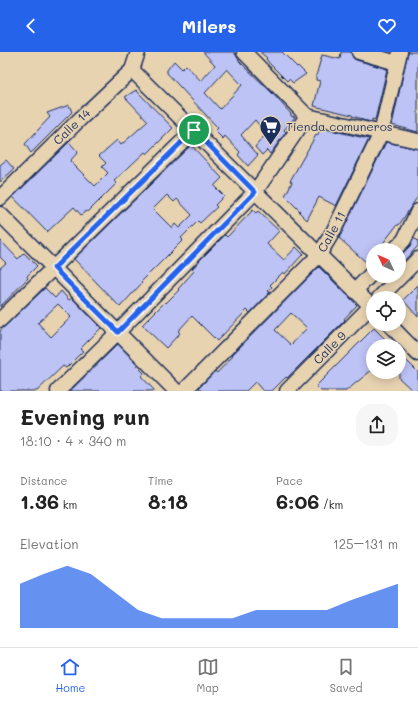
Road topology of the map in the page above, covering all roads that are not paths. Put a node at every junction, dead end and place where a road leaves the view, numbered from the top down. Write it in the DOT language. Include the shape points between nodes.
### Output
graph roads {
  1 [pos="138,52"];
  2 [pos="244,52"];
  3 [pos="359,52"];
  4 [pos="399,57"];
  5 [pos="132,70"];
  6 [pos="307,116"];
  7 [pos="194,130"];
  8 [pos="381,132"];
  9 [pos="418,141"];
  10 [pos="255,192"];
  11 [pos="0,198"];
  12 [pos="418,210"];
  13 [pos="0,214"];
  14 [pos="401,243"];
  15 [pos="319,255"];
  16 [pos="418,259"];
  17 [pos="54,268"];
  18 [pos="366,279"];
  19 [pos="355,291"];
  20 [pos="387,291"];
  21 [pos="366,299"];
  22 [pos="366,312"];
  23 [pos="0,320"];
  24 [pos="396,331"];
  25 [pos="118,332"];
  26 [pos="418,354"];
  27 [pos="58,391"];
  28 [pos="176,391"];
  29 [pos="184,391"];
  30 [pos="287,391"];
  1 -- 5 [label="street, Calle 14"];
  2 -- 6 [label="street"];
  3 -- 4 [label="street"];
  4 -- 8 [label="street, Calle 11"];
  5 -- 7 [label="street"];
  5 -- 11 [label="street, Calle 14"];
  6 -- 8 [label="street"];
  6 -- 10 [label="street"];
  7 -- 10 [label="street"];
  7 -- 17 [label="street"];
  8 -- 9 [label="street"];
  8 -- 15 [label="street, Calle 11" via="334,230"];
  10 -- 15 [label="street"];
  10 -- 25 [label="street"];
  12 -- 14 [label="street"];
  13 -- 17 [label="street"];
  15 -- 19 [label="street"];
  15 -- 29 [label="street, Calle 11"];
  16 -- 20 [label="street, Calle 9"];
  17 -- 23 [label="street"];
  17 -- 25 [label="street"];
  18 -- 19 [label="street"];
  19 -- 21 [label="street"];
  22 -- 30 [label="street, Calle 9"];
  24 -- 26 [label="street"];
  25 -- 27 [label="street"];
  25 -- 28 [label="street"];
}
